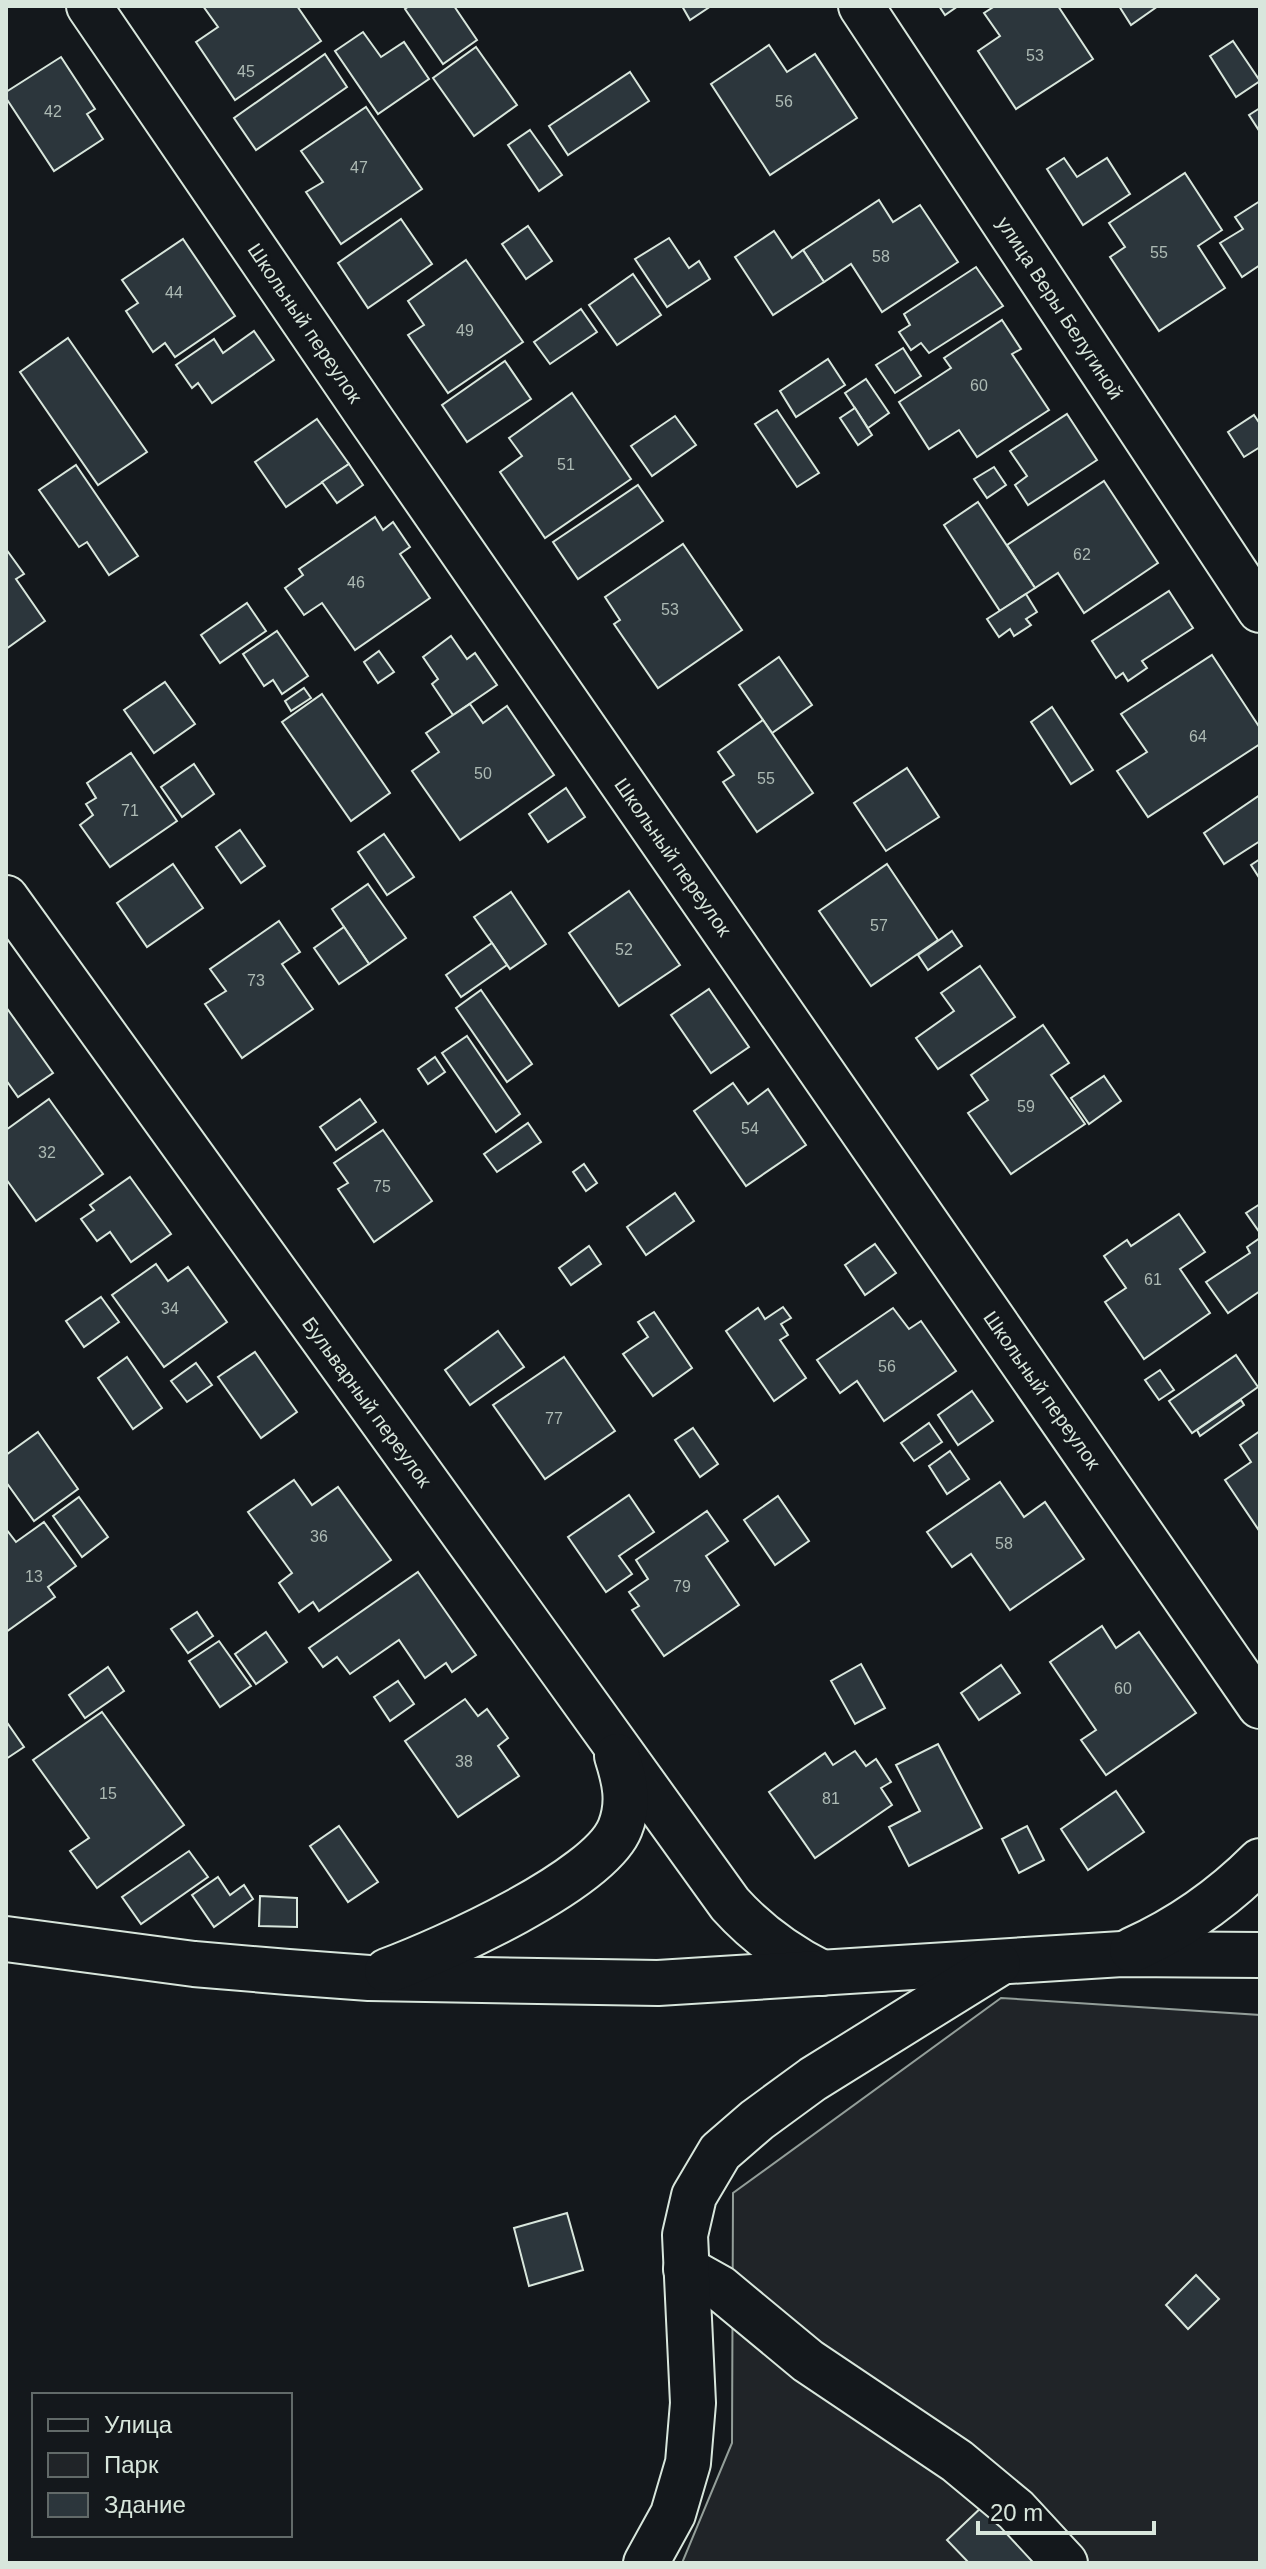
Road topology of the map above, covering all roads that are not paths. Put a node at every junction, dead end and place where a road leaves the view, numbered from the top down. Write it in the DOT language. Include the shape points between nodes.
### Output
graph roads {
  1 [pos="89,6"];
  2 [pos="861,6"];
  3 [pos="1260,610"];
  4 [pos="6,898"];
  5 [pos="1260,1706"];
  6 [pos="612,1743"];
  7 [pos="1260,1861"];
  8 [pos="17,1936"];
  9 [pos="1122,1954"];
  10 [pos="1260,1955"];
  11 [pos="1003,1961"];
  12 [pos="822,1973"];
  13 [pos="369,1978"];
  14 [pos="686,2269"];
  15 [pos="646,2563"];
  16 [pos="1065,2563"];
  1 -- 5 [label="street, Школьный переулок"];
  2 -- 3 [label="street, улица Веры Белугиной"];
  4 -- 6 [label="street, Бульварный переулок"];
  6 -- 12 [label="street, Бульварный переулок" via="747,1923"];
  6 -- 13 [label="street" via="627,1806 619,1831 600,1855 535,1901 460,1941"];
  7 -- 9 [label="street" via="1184,1923"];
  8 -- 13 [label="street" via="194,1964"];
  9 -- 10 [label="street"];
  9 -- 11 [label="street"];
  11 -- 12 [label="street"];
  11 -- 14 [label="street" via="813,2079 720,2152 694,2196 685,2235"];
  12 -- 13 [label="street" via="658,1983"];
  14 -- 15 [label="street" via="693,2403 688,2463 673,2514"];
  14 -- 16 [label="street" via="720,2288 808,2361 957,2461 1016,2510"];
}
